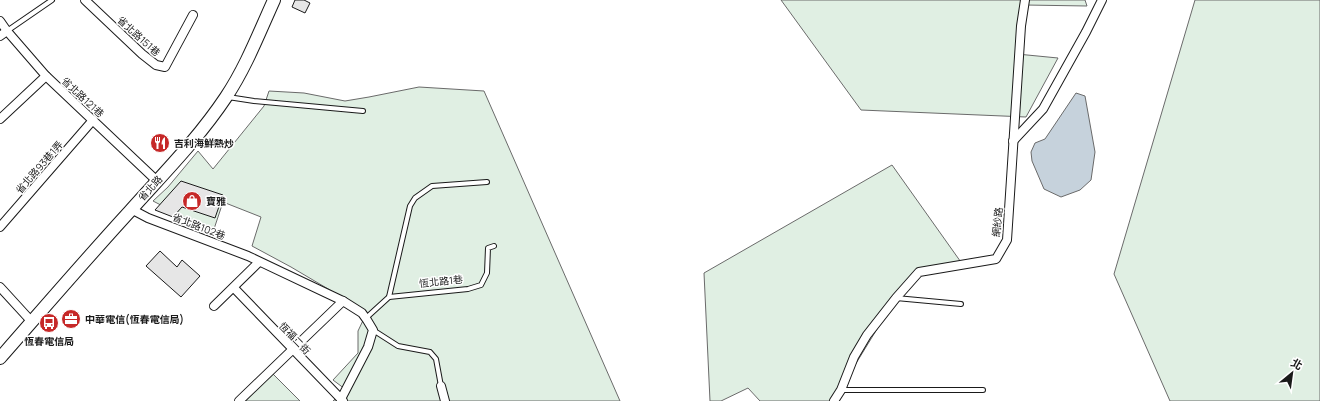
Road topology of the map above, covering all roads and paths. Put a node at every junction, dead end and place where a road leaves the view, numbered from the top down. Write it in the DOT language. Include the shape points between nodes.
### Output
graph roads {
  1 [pos="52,0"];
  2 [pos="85,0"];
  3 [pos="274,0"];
  4 [pos="1025,0"];
  5 [pos="1102,0"];
  6 [pos="193,15"];
  7 [pos="0,21"];
  8 [pos="3,33"];
  9 [pos="46,76"];
  10 [pos="226,97"];
  11 [pos="363,111"];
  12 [pos="0,119"];
  13 [pos="93,120"];
  14 [pos="1013,141"];
  15 [pos="158,182"];
  16 [pos="486,182"];
  17 [pos="131,210"];
  18 [pos="0,227"];
  19 [pos="494,246"];
  20 [pos="259,262"];
  21 [pos="0,287"];
  22 [pos="234,288"];
  23 [pos="389,297"];
  24 [pos="896,298"];
  25 [pos="343,301"];
  26 [pos="961,304"];
  27 [pos="214,306"];
  28 [pos="366,318"];
  29 [pos="32,322"];
  30 [pos="373,330"];
  31 [pos="292,350"];
  32 [pos="0,358"];
  33 [pos="441,386"];
  34 [pos="842,390"];
  35 [pos="983,390"];
  36 [pos="342,400"];
  37 [pos="239,401"];
  38 [pos="445,401"];
  39 [pos="834,401"];
  1 -- 8 [label="lane"];
  2 -- 6 [label="street, 省北路151巷" via="142,54 156,65 165,67"];
  3 -- 10 [label="main road, 省北路" via="246,62"];
  4 -- 14 [label="street, 網紗路"];
  5 -- 14 [label="street" via="1043,109"];
  7 -- 8 [label="street, 省北路121巷"];
  8 -- 9 [label="street, 省北路121巷"];
  9 -- 12 [label="street"];
  9 -- 13 [label="street, 省北路121巷"];
  10 -- 11 [label="lane"];
  10 -- 15 [label="main road, 省北路"];
  13 -- 15 [label="street, 省北路121巷"];
  13 -- 18 [label="street, 省北路93巷1弄"];
  14 -- 24 [label="street, 網紗路" via="1007,240 996,259 919,272"];
  15 -- 17 [label="main road, 省北路"];
  16 -- 23 [label="lane" via="432,186 415,198 410,206"];
  17 -- 20 [label="street, 省北路102巷"];
  17 -- 29 [label="main road, 省北路"];
  19 -- 23 [label="lane, 恆北路1巷" via="488,248 487,273 481,285"];
  20 -- 22 [label="street"];
  20 -- 25 [label="street"];
  21 -- 29 [label="street"];
  22 -- 27 [label="street"];
  22 -- 31 [label="street, 恆福二街"];
  23 -- 28 [label="lane"];
  24 -- 26 [label="lane"];
  24 -- 34 [label="street, 網紗路" via="867,335 854,357"];
  25 -- 28 [label="street"];
  25 -- 31 [label="street"];
  28 -- 30 [label="street"];
  29 -- 32 [label="main road, 省北路"];
  30 -- 33 [label="lane" via="398,346 430,352 436,359"];
  30 -- 36 [label="street" via="368,347"];
  31 -- 36 [label="street, 恆福二街"];
  31 -- 37 [label="street"];
  33 -- 38 [label="street"];
  34 -- 35 [label="lane"];
  34 -- 39 [label="street, 網紗路"];
}
